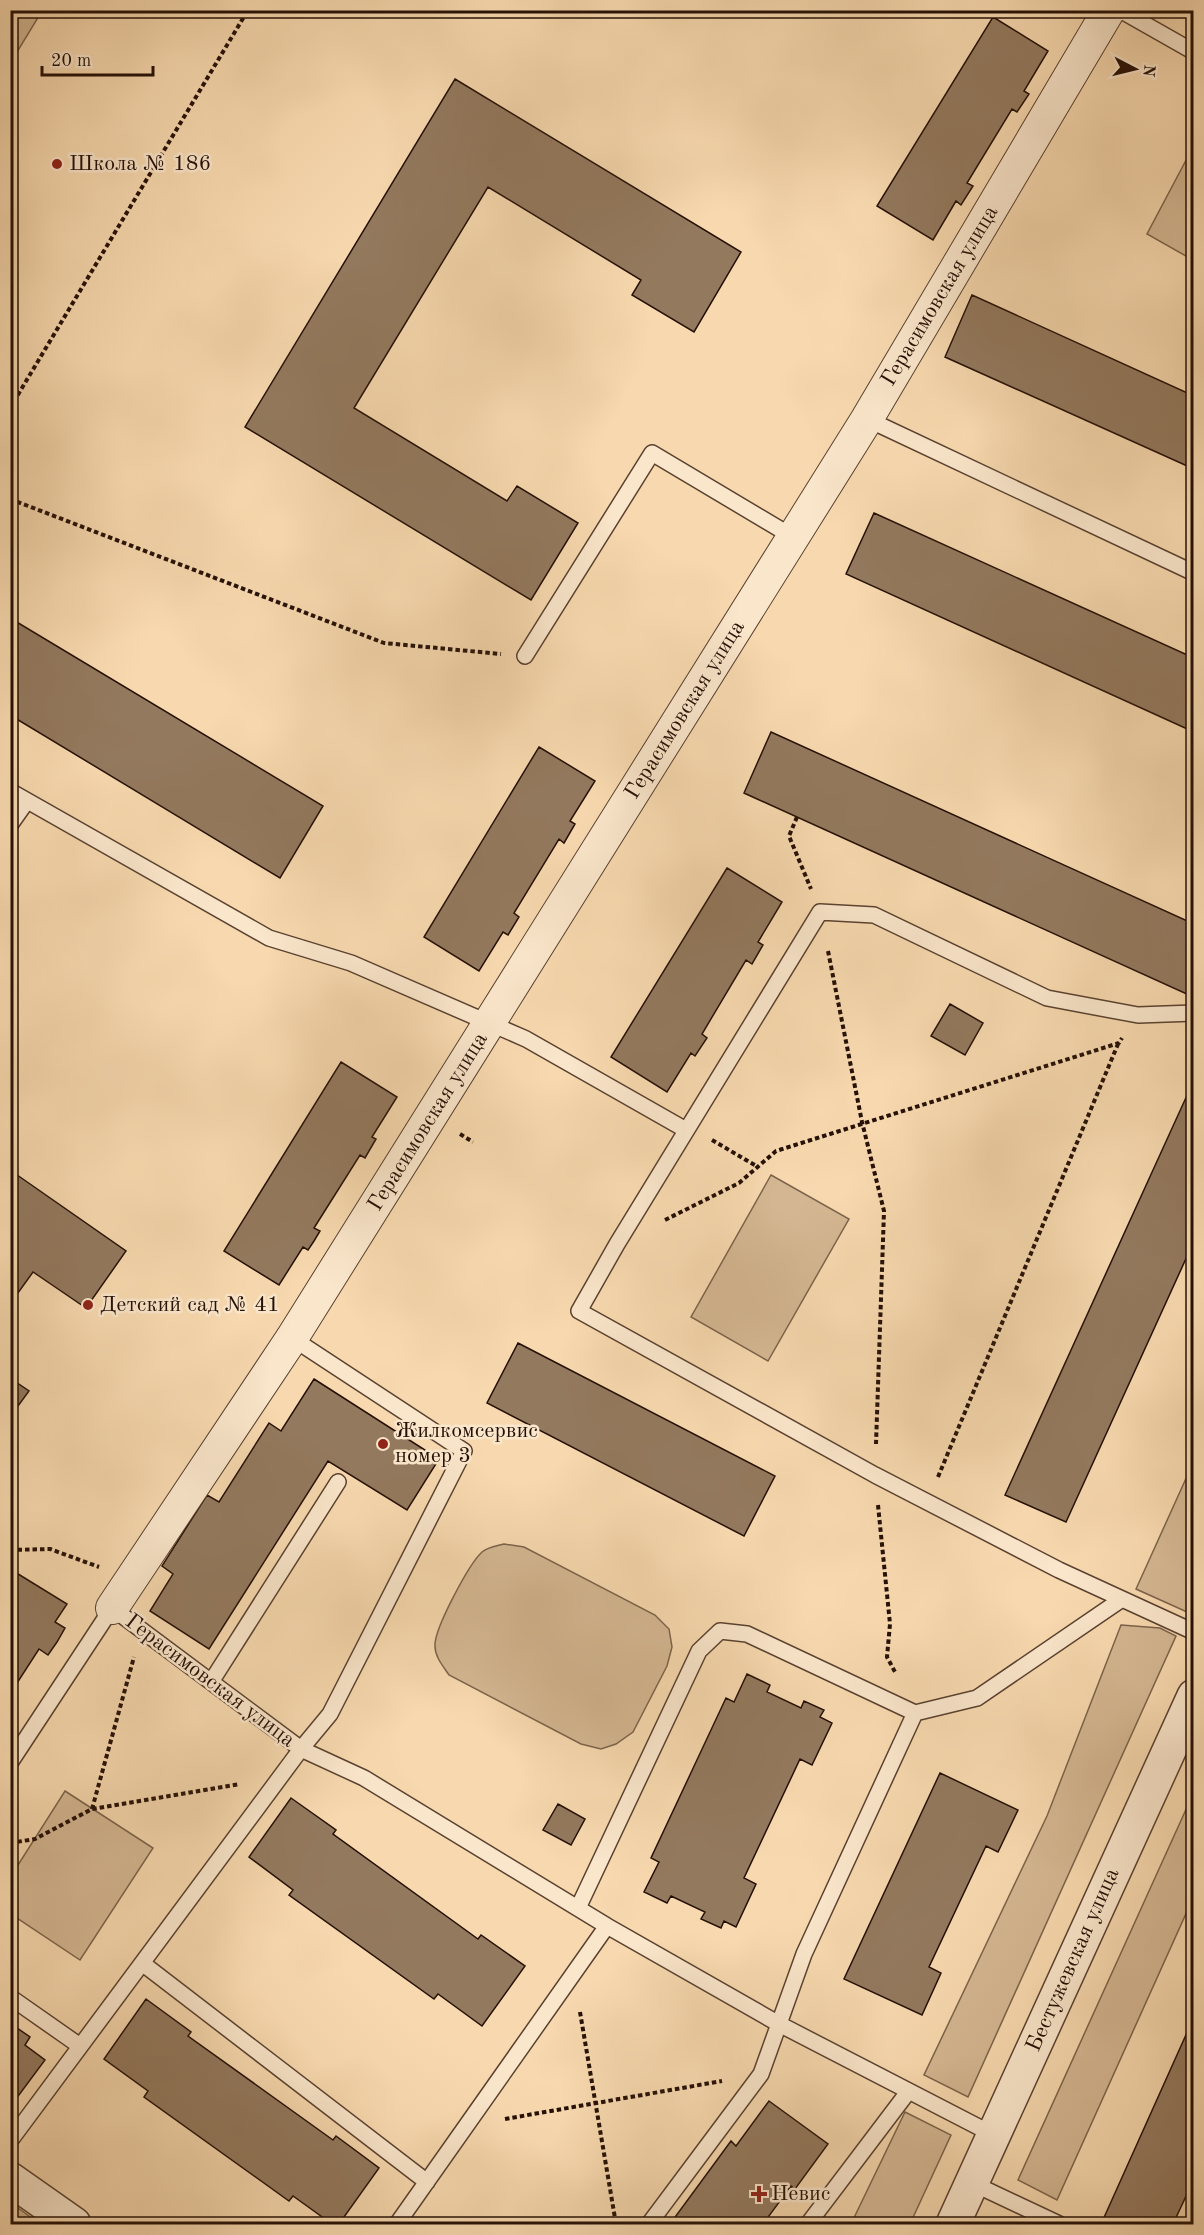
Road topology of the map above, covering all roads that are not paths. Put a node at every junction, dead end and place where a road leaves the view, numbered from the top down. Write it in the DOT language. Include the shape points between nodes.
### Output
graph roads {
  1 [pos="1109,10"];
  2 [pos="1120,10"];
  3 [pos="1194,52"];
  4 [pos="867,419"];
  5 [pos="793,537"];
  6 [pos="1194,573"];
  7 [pos="525,656"];
  8 [pos="10,791"];
  9 [pos="27,801"];
  10 [pos="10,825"];
  11 [pos="1194,1013"];
  12 [pos="489,1024"];
  13 [pos="686,1130"];
  14 [pos="292,1338"];
  15 [pos="338,1482"];
  16 [pos="1122,1599"];
  17 [pos="112,1608"];
  18 [pos="1194,1632"];
  19 [pos="211,1682"];
  20 [pos="1194,1696"];
  21 [pos="915,1713"];
  22 [pos="301,1749"];
  23 [pos="10,1762"];
  24 [pos="578,1908"];
  25 [pos="607,1926"];
  26 [pos="142,1963"];
  27 [pos="10,1997"];
  28 [pos="779,2024"];
  29 [pos="80,2046"];
  30 [pos="908,2092"];
  31 [pos="994,2135"];
  32 [pos="10,2141"];
  33 [pos="10,2179"];
  34 [pos="427,2182"];
  35 [pos="972,2183"];
  36 [pos="74,2224"];
  37 [pos="396,2224"];
  38 [pos="649,2224"];
  39 [pos="808,2224"];
  40 [pos="953,2224"];
  41 [pos="1059,2224"];
  1 -- 4 [label="street, Герасимовская улица"];
  2 -- 3 [label="lane"];
  4 -- 5 [label="street, Герасимовская улица"];
  4 -- 6 [label="lane"];
  5 -- 7 [label="lane" via="652,453"];
  5 -- 12 [label="street, Герасимовская улица"];
  8 -- 9 [label="lane"];
  9 -- 10 [label="lane"];
  9 -- 12 [label="lane" via="269,938 351,963"];
  11 -- 13 [label="lane" via="1138,1015 1047,998 874,915 820,912"];
  12 -- 13 [label="lane" via="526,1039"];
  12 -- 14 [label="street, Герасимовская улица"];
  13 -- 16 [label="lane" via="579,1311 875,1475"];
  14 -- 17 [label="street, Герасимовская улица"];
  14 -- 22 [label="lane" via="464,1451 330,1714"];
  15 -- 19 [label="lane"];
  16 -- 18 [label="lane"];
  16 -- 21 [label="lane" via="978,1698"];
  17 -- 19 [label="lane, Герасимовская улица"];
  17 -- 23 [label="lane"];
  19 -- 22 [label="lane, Герасимовская улица"];
  20 -- 31 [label="street, Бестужевская улица"];
  21 -- 24 [label="lane" via="747,1634 720,1631 699,1651"];
  21 -- 28 [label="lane" via="804,1954"];
  22 -- 24 [label="lane" via="364,1778"];
  22 -- 26 [label="lane, Герасимовская улица"];
  24 -- 25 [label="lane"];
  25 -- 28 [label="lane"];
  25 -- 34 [label="lane"];
  26 -- 29 [label="lane, Герасимовская улица"];
  26 -- 34 [label="lane"];
  27 -- 29 [label="lane"];
  28 -- 30 [label="lane"];
  28 -- 38 [label="lane" via="761,2074"];
  29 -- 32 [label="lane, Герасимовская улица"];
  30 -- 31 [label="lane"];
  30 -- 39 [label="lane"];
  31 -- 35 [label="street, Бестужевская улица"];
  33 -- 36 [label="street"];
  34 -- 37 [label="lane"];
  35 -- 40 [label="street, Бестужевская улица"];
  35 -- 41 [label="lane"];
}
